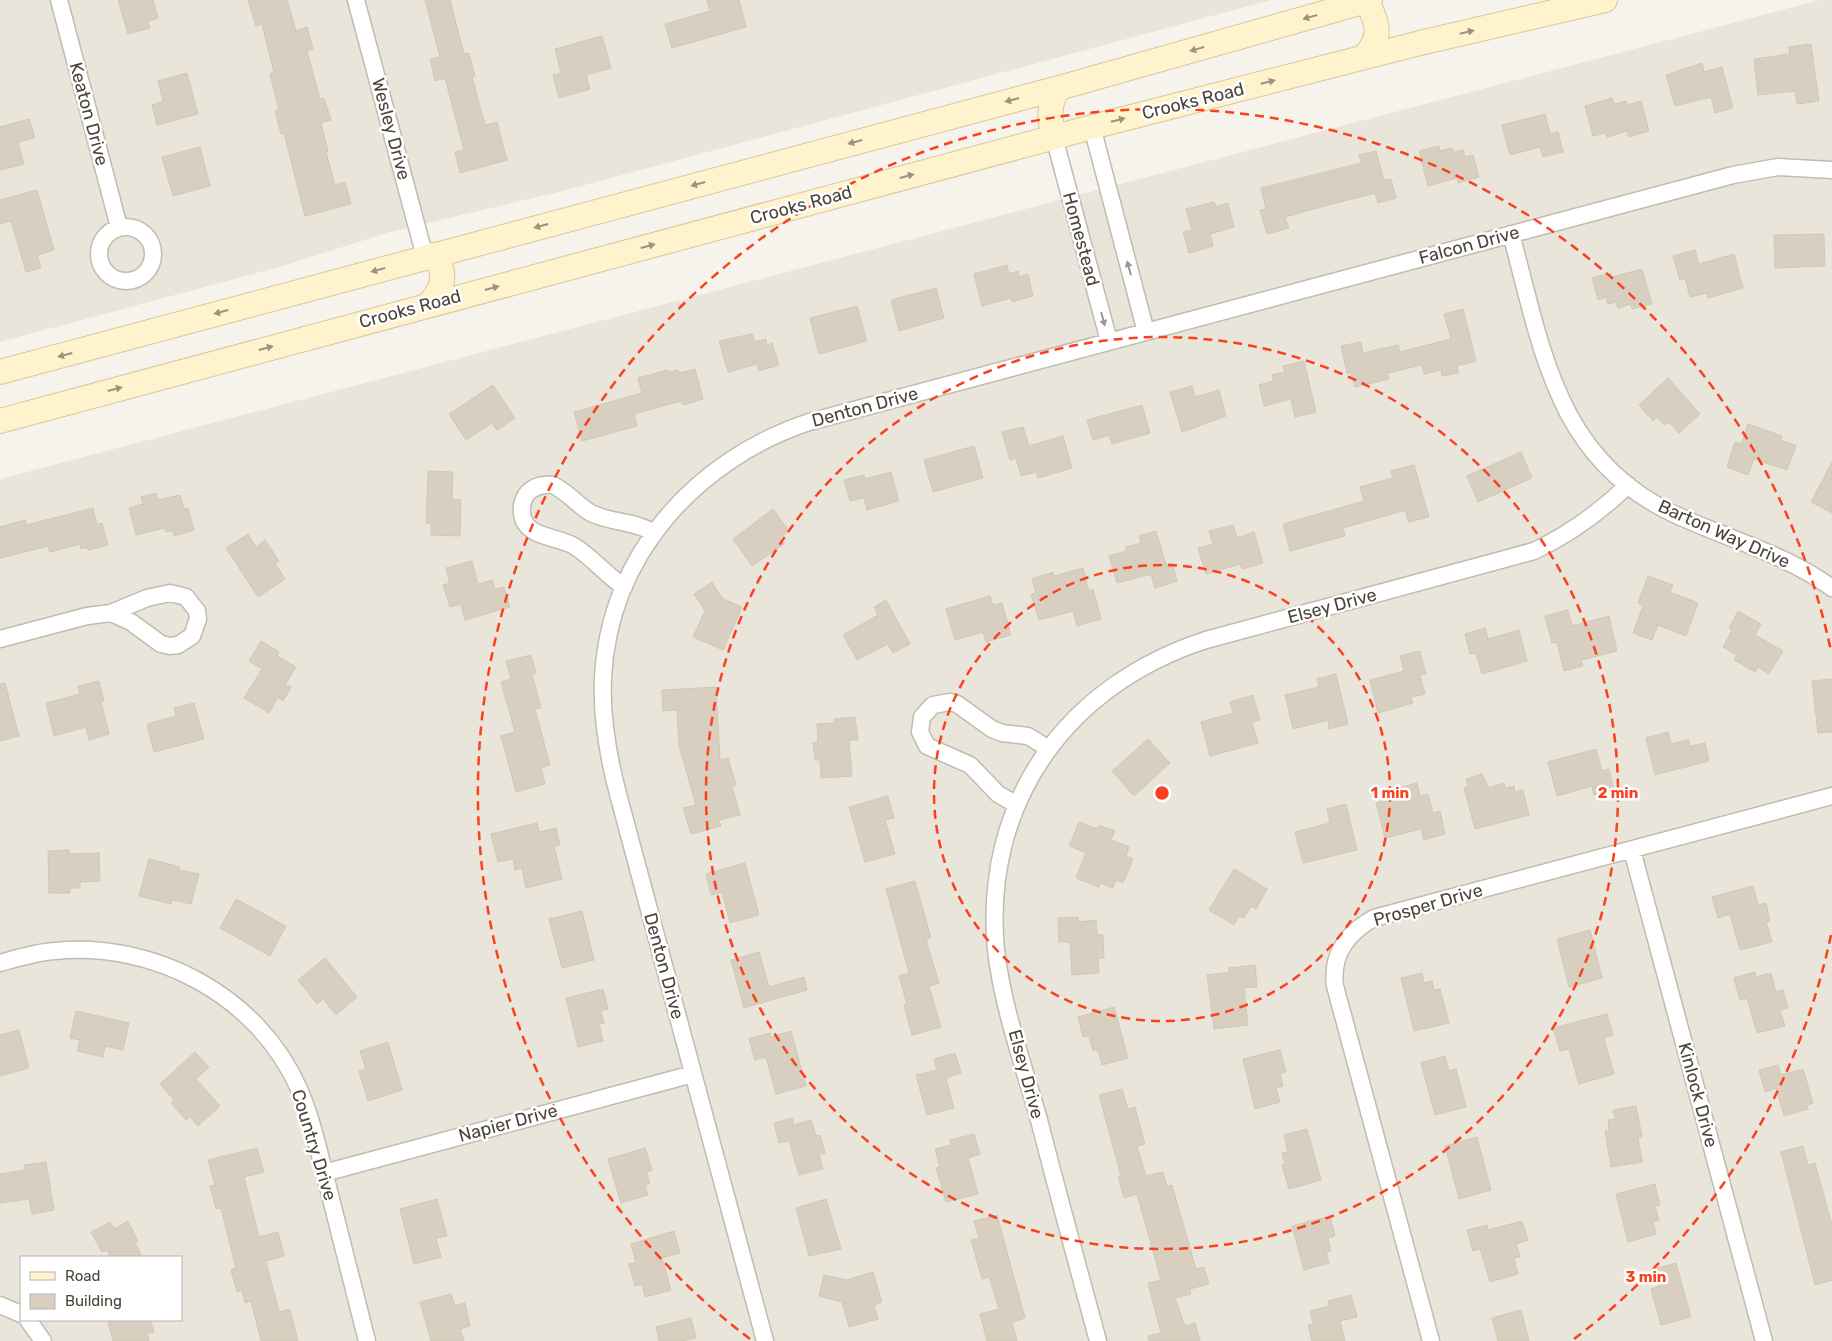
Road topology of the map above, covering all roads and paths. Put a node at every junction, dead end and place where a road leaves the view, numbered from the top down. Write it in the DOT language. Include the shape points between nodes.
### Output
graph roads {
  1 [pos="59,0"];
  2 [pos="356,0"];
  3 [pos="1605,0"];
  4 [pos="1363,1"];
  5 [pos="1364,57"];
  6 [pos="1059,88"];
  7 [pos="1092,127"];
  8 [pos="1054,137"];
  9 [pos="1832,170"];
  10 [pos="119,227"];
  11 [pos="1511,234"];
  12 [pos="429,256"];
  13 [pos="428,305"];
  14 [pos="1146,332"];
  15 [pos="1109,341"];
  16 [pos="0,372"];
  17 [pos="0,421"];
  18 [pos="1628,485"];
  19 [pos="654,534"];
  20 [pos="624,587"];
  21 [pos="1832,588"];
  22 [pos="111,613"];
  23 [pos="0,640"];
  24 [pos="1049,749"];
  25 [pos="1832,796"];
  26 [pos="1017,805"];
  27 [pos="1632,850"];
  28 [pos="0,963"];
  29 [pos="692,1074"];
  30 [pos="324,1173"];
  31 [pos="0,1305"];
  32 [pos="20,1314"];
  33 [pos="29,1321"];
  34 [pos="43,1341"];
  35 [pos="367,1341"];
  36 [pos="765,1341"];
  37 [pos="1098,1341"];
  38 [pos="1431,1341"];
  39 [pos="1764,1341"];
  1 -- 10 [label="street, Keaton Drive"];
  2 -- 12 [label="street, Wesley Drive"];
  5 -- 3 [label="main road, Crooks Road, one-way"];
  4 -- 5 [label="main road" via="1377,29 1377,40"];
  4 -- 6 [label="main road, one-way"];
  7 -- 5 [label="main road, Crooks Road, one-way"];
  6 -- 8 [label="main road" via="1050,114"];
  6 -- 12 [label="main road, one-way"];
  7 -- 8 [label="main road, Crooks Road"];
  14 -- 7 [label="street, one-way"];
  13 -- 8 [label="main road, Crooks Road, one-way"];
  8 -- 15 [label="street, Homestead, one-way"];
  9 -- 11 [label="street, Falcon Drive" via="1785,167 1747,172"];
  11 -- 14 [label="street, Falcon Drive"];
  11 -- 18 [label="street, Barton Way Drive" via="1548,368 1563,406 1598,456"];
  12 -- 13 [label="main road" via="442,268 442,285"];
  12 -- 16 [label="main road, one-way"];
  17 -- 13 [label="main road, Crooks Road, one-way"];
  14 -- 15 [label="street, Falcon Drive"];
  15 -- 19 [label="street, Denton Drive" via="778,433 756,443 708,475 675,507"];
  18 -- 21 [label="street, Barton Way Drive" via="1673,514 1769,552"];
  18 -- 24 [label="street, Elsey Drive" via="1577,528 1534,550 1206,640 1160,657 1126,676 1087,705"];
  19 -- 20 [label="street, Denton Drive"];
  19 -- 20 [label="street" via="645,527 591,512 553,485 538,486 526,495 522,516 530,530 574,547"];
  20 -- 29 [label="street, Denton Drive" via="606,648 604,733"];
  22 -- 22 [label="street" via="146,598 170,593 186,597 198,619 192,636 178,646 170,646 161,644 131,622"];
  22 -- 23 [label="street" via="86,616"];
  24 -- 26 [label="street, Elsey Drive"];
  24 -- 26 [label="street" via="1028,736 992,729 950,702 933,705 922,717 920,732 928,746 970,765 998,794"];
  25 -- 27 [label="street, Prosper Drive"];
  26 -- 37 [label="street, Elsey Drive" via="1004,843 997,879 994,904 996,952"];
  27 -- 38 [label="street, Prosper Drive" via="1374,918 1355,930 1340,950 1334,971 1335,986"];
  27 -- 39 [label="street, Kinlock Drive"];
  28 -- 30 [label="street, Country Drive" via="55,950 94,950 140,956 211,987 246,1015 281,1056 305,1103"];
  29 -- 30 [label="street, Napier Drive"];
  29 -- 36 [label="street, Denton Drive"];
  30 -- 35 [label="street, Country Drive"];
  31 -- 32 [label="street"];
  33 -- 34 [label="street"];
}
